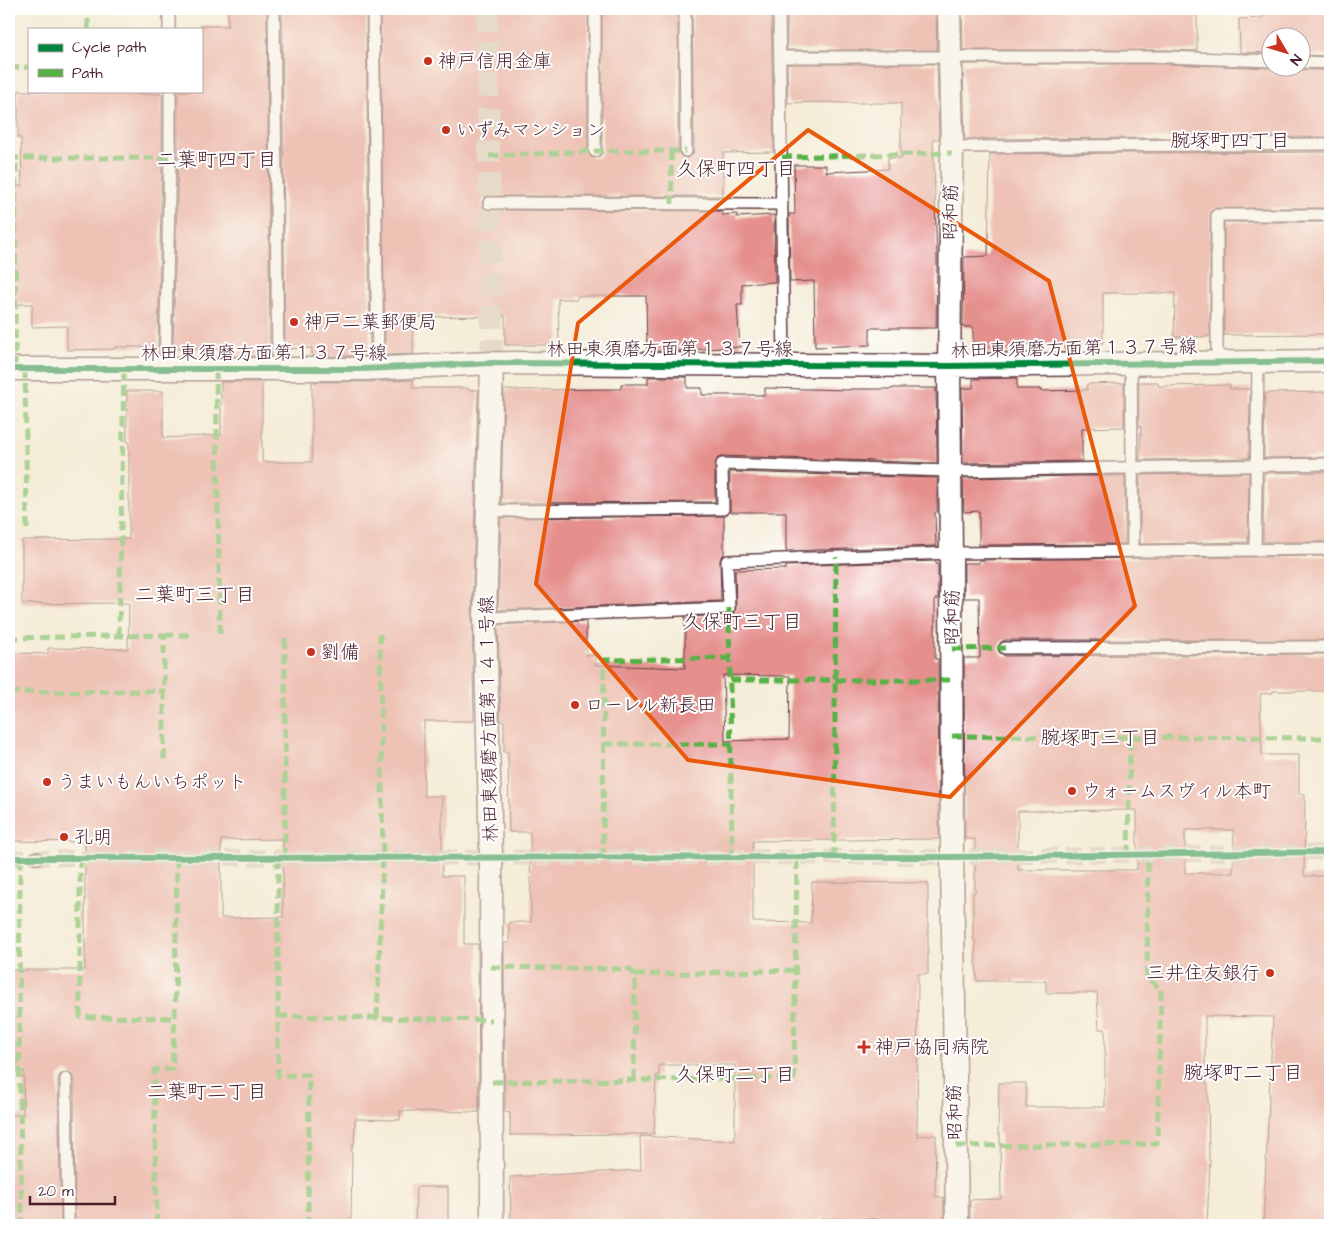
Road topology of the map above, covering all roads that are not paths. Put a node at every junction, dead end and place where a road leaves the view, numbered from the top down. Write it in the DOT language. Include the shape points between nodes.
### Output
graph roads {
  1 [pos="169,9"];
  2 [pos="274,9"];
  3 [pos="373,9"];
  4 [pos="595,9"];
  5 [pos="685,9"];
  6 [pos="779,9"];
  7 [pos="949,9"];
  8 [pos="169,28"];
  9 [pos="780,56"];
  10 [pos="950,57"];
  11 [pos="1262,61"];
  12 [pos="1312,62"];
  13 [pos="1330,63"];
  14 [pos="170,92"];
  15 [pos="1330,144"];
  16 [pos="952,147"];
  17 [pos="594,151"];
  18 [pos="686,151"];
  19 [pos="489,203"];
  20 [pos="782,204"];
  21 [pos="1330,215"];
  22 [pos="1330,361"];
  23 [pos="1217,362"];
  24 [pos="1258,362"];
  25 [pos="492,363"];
  26 [pos="1131,363"];
  27 [pos="784,365"];
  28 [pos="949,366"];
  29 [pos="378,368"];
  30 [pos="9,369"];
  31 [pos="165,369"];
  32 [pos="278,369"];
  33 [pos="1330,464"];
  34 [pos="1256,465"];
  35 [pos="1132,467"];
  36 [pos="950,471"];
  37 [pos="488,511"];
  38 [pos="1255,550"];
  39 [pos="1330,550"];
  40 [pos="1133,551"];
  41 [pos="951,553"];
  42 [pos="485,618"];
  43 [pos="1330,647"];
  44 [pos="1005,648"];
  45 [pos="66,1079"];
  46 [pos="68,1225"];
  47 [pos="492,1225"];
  48 [pos="957,1225"];
  1 -- 8 [label="lane"];
  2 -- 32 [label="lane"];
  3 -- 29 [label="lane"];
  4 -- 17 [label="lane"];
  5 -- 18 [label="lane"];
  6 -- 9 [label="lane"];
  7 -- 10 [label="street, 昭和筋"];
  9 -- 10 [label="lane"];
  9 -- 20 [label="lane"];
  10 -- 11 [label="lane" via="1168,57"];
  10 -- 16 [label="street, 昭和筋"];
  12 -- 13 [label="lane"];
  14 -- 31 [label="lane"];
  15 -- 16 [label="lane"];
  16 -- 28 [label="street, 昭和筋"];
  19 -- 20 [label="lane"];
  20 -- 27 [label="lane"];
  21 -- 23 [label="lane" via="1217,215"];
  22 -- 24 [label="street, 林田東須磨方面第１３７号線"];
  23 -- 24 [label="street, 林田東須磨方面第１３７号線"];
  23 -- 26 [label="street, 林田東須磨方面第１３７号線"];
  24 -- 34 [label="lane"];
  25 -- 27 [label="street, 林田東須磨方面第１３７号線"];
  25 -- 29 [label="street, 林田東須磨方面第１３７号線"];
  25 -- 37 [label="street, 林田東須磨方面第１４１号線"];
  26 -- 28 [label="street, 林田東須磨方面第１３７号線"];
  26 -- 35 [label="lane"];
  27 -- 28 [label="street, 林田東須磨方面第１３７号線"];
  28 -- 36 [label="street, 昭和筋"];
  29 -- 32 [label="street, 林田東須磨方面第１３７号線"];
  30 -- 31 [label="street, 林田東須磨方面第１３７号線"];
  31 -- 32 [label="street, 林田東須磨方面第１３７号線"];
  33 -- 34 [label="lane"];
  34 -- 35 [label="lane"];
  34 -- 38 [label="lane"];
  35 -- 36 [label="lane"];
  35 -- 40 [label="lane"];
  36 -- 37 [label="lane" via="722,464 723,509"];
  36 -- 41 [label="street, 昭和筋"];
  37 -- 42 [label="street, 林田東須磨方面第１４１号線"];
  38 -- 39 [label="lane"];
  38 -- 40 [label="lane"];
  40 -- 41 [label="lane"];
  41 -- 42 [label="lane" via="727,561 729,608"];
  41 -- 48 [label="street, 昭和筋"];
  42 -- 47 [label="street, 林田東須磨方面第１４１号線" via="491,858"];
  43 -- 44 [label="lane"];
  45 -- 46 [label="lane"];
}
